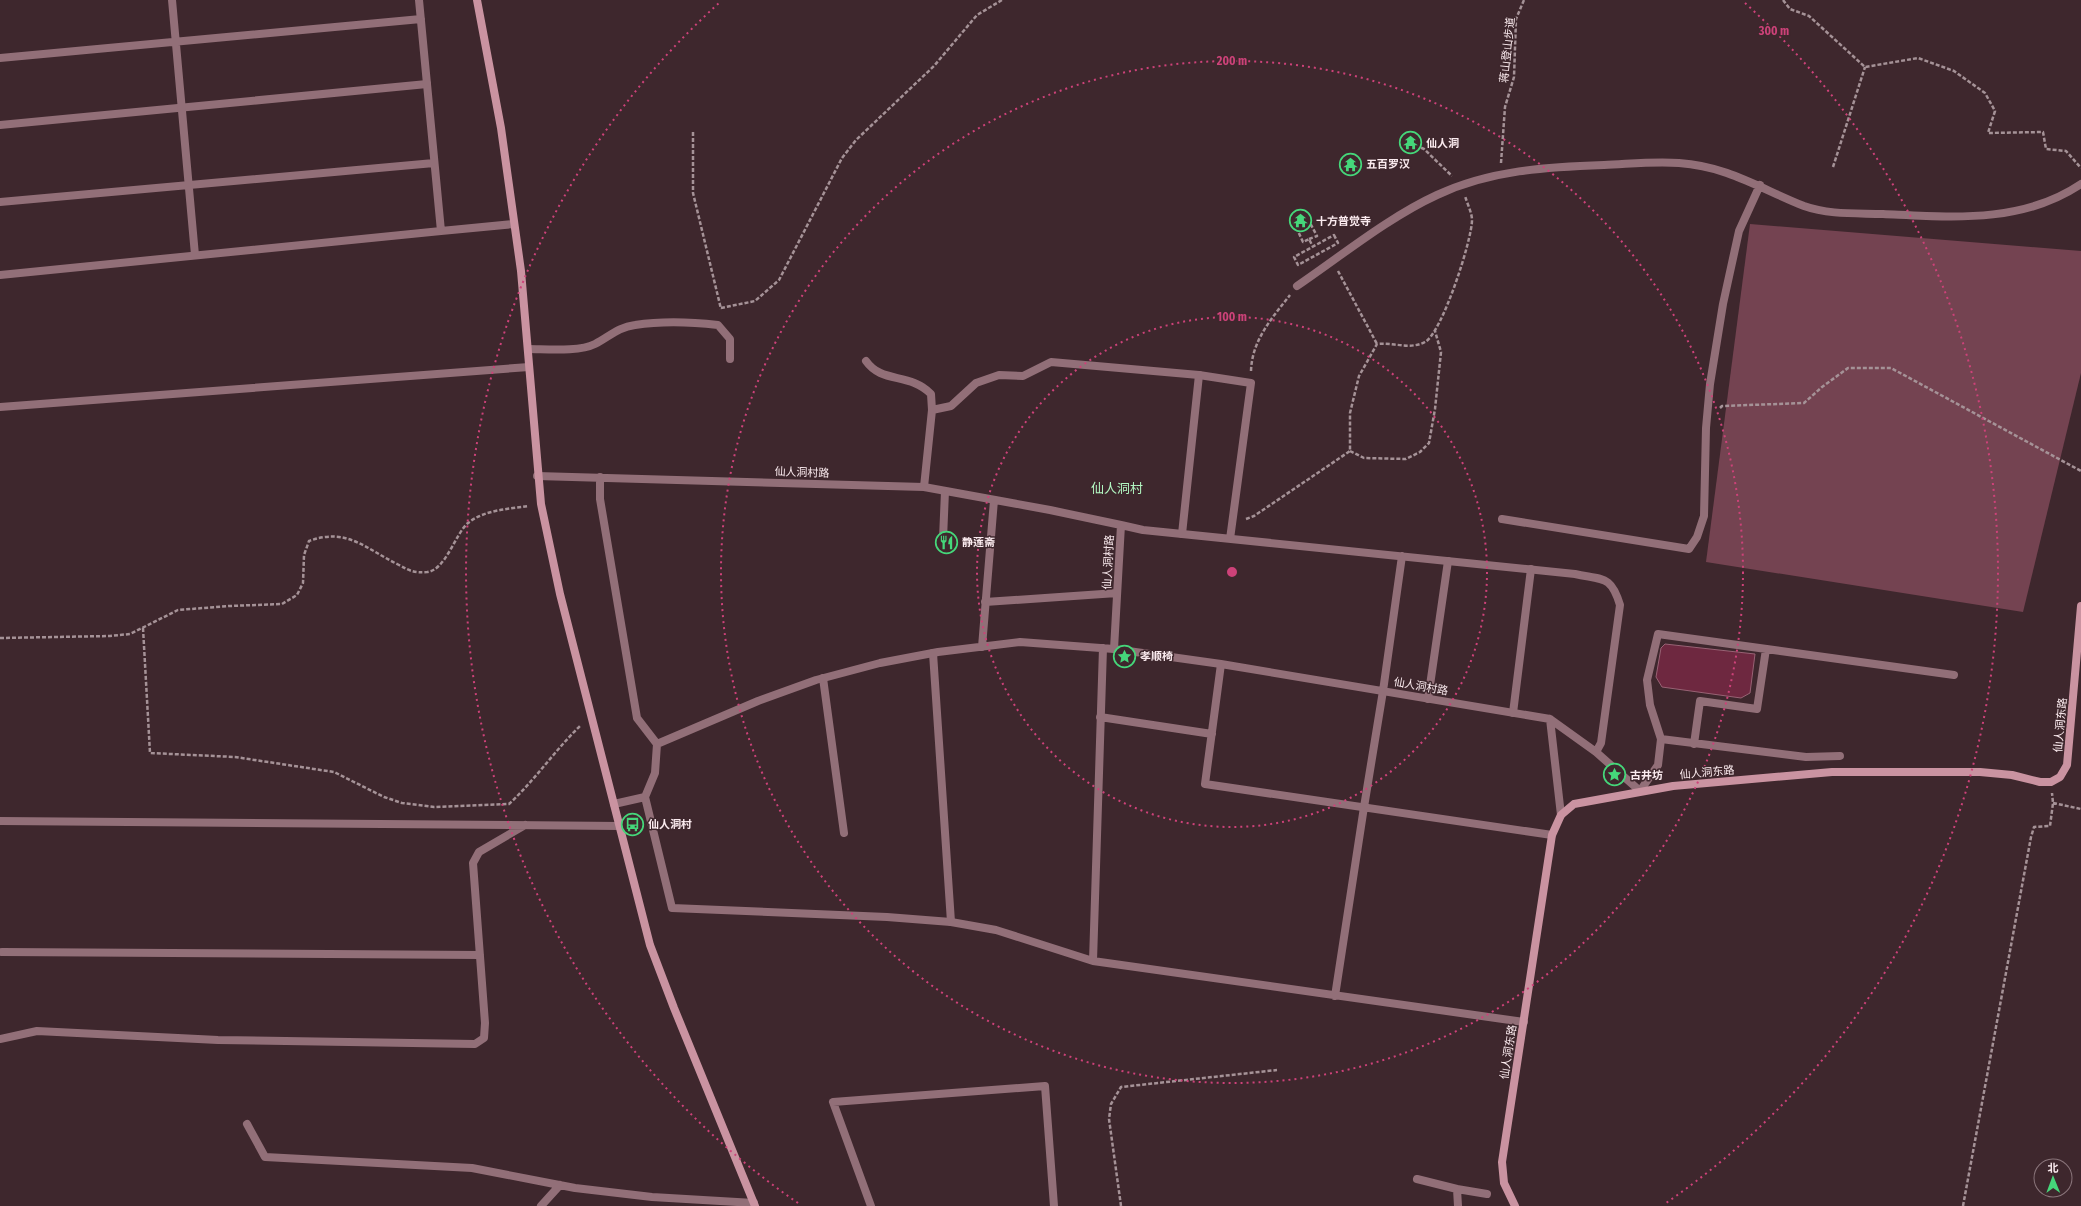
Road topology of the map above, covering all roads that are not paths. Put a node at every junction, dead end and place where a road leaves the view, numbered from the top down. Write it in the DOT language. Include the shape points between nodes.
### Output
graph roads {
  1 [pos="172,0"];
  2 [pos="419,0"];
  3 [pos="477,0"];
  4 [pos="421,19"];
  5 [pos="176,42"];
  6 [pos="0,58"];
  7 [pos="427,84"];
  8 [pos="182,108"];
  9 [pos="0,125"];
  10 [pos="434,163"];
  11 [pos="2081,184"];
  12 [pos="189,185"];
  13 [pos="1760,185"];
  14 [pos="0,202"];
  15 [pos="514,224"];
  16 [pos="440,231"];
  17 [pos="195,255"];
  18 [pos="0,275"];
  19 [pos="1297,286"];
  20 [pos="528,350"];
  21 [pos="730,359"];
  22 [pos="866,361"];
  23 [pos="529,367"];
  24 [pos="1199,375"];
  25 [pos="0,407"];
  26 [pos="932,410"];
  27 [pos="537,476"];
  28 [pos="600,477"];
  29 [pos="924,487"];
  30 [pos="945,491"];
  31 [pos="994,500"];
  32 [pos="1502,519"];
  33 [pos="1121,525"];
  34 [pos="1182,534"];
  35 [pos="943,538"];
  36 [pos="1230,539"];
  37 [pos="1402,556"];
  38 [pos="1448,561"];
  39 [pos="1531,569"];
  40 [pos="1117,593"];
  41 [pos="986,602"];
  42 [pos="2081,606"];
  43 [pos="982,647"];
  44 [pos="1102,648"];
  45 [pos="1114,649"];
  46 [pos="1766,649"];
  47 [pos="933,653"];
  48 [pos="1221,664"];
  49 [pos="1954,675"];
  50 [pos="823,678"];
  51 [pos="1383,691"];
  52 [pos="1428,699"];
  53 [pos="1513,713"];
  54 [pos="1100,717"];
  55 [pos="1550,719"];
  56 [pos="1212,734"];
  57 [pos="1661,739"];
  58 [pos="657,744"];
  59 [pos="1694,744"];
  60 [pos="1596,752"];
  61 [pos="1840,756"];
  62 [pos="1640,791"];
  63 [pos="644,797"];
  64 [pos="614,804"];
  65 [pos="1364,807"];
  66 [pos="1561,815"];
  67 [pos="0,821"];
  68 [pos="525,825"];
  69 [pos="620,826"];
  70 [pos="844,833"];
  71 [pos="1552,835"];
  72 [pos="952,922"];
  73 [pos="2,952"];
  74 [pos="480,955"];
  75 [pos="1093,961"];
  76 [pos="1335,996"];
  77 [pos="1524,1022"];
  78 [pos="0,1039"];
  79 [pos="247,1124"];
  80 [pos="1417,1179"];
  81 [pos="560,1185"];
  82 [pos="1456,1189"];
  83 [pos="1487,1194"];
  84 [pos="755,1205"];
  85 [pos="541,1206"];
  86 [pos="871,1206"];
  87 [pos="1054,1206"];
  88 [pos="1458,1206"];
  89 [pos="1515,1206"];
  1 -- 5 [label="street"];
  2 -- 4 [label="street"];
  3 -- 15 [label="street" via="501,128"];
  4 -- 5 [label="street"];
  4 -- 7 [label="street"];
  5 -- 6 [label="street"];
  5 -- 8 [label="street"];
  7 -- 8 [label="street"];
  7 -- 10 [label="street"];
  8 -- 9 [label="street"];
  8 -- 12 [label="street"];
  10 -- 12 [label="street"];
  10 -- 16 [label="street"];
  11 -- 13 [label="street" via="2034,207 1964,218 1831,212 1806,206"];
  12 -- 14 [label="street"];
  12 -- 17 [label="street"];
  13 -- 19 [label="street" via="1714,167 1679,163 1539,168 1500,174 1438,194 1408,211"];
  13 -- 32 [label="street" via="1739,231 1723,304 1710,384 1706,428 1704,516 1697,537 1689,549"];
  15 -- 16 [label="street"];
  15 -- 20 [label="street"];
  16 -- 17 [label="street"];
  17 -- 18 [label="street"];
  20 -- 21 [label="street" via="594,345 610,333 634,325 698,323 718,325 730,339"];
  20 -- 23 [label="street"];
  22 -- 26 [label="street" via="872,370 923,386 931,394"];
  23 -- 25 [label="street"];
  23 -- 27 [label="street"];
  24 -- 26 [label="street" via="1051,362 1023,376 999,375 976,383 950,406"];
  24 -- 34 [label="street"];
  24 -- 36 [label="street" via="1250,383"];
  26 -- 29 [label="street"];
  27 -- 28 [label="street, 仙人洞村路"];
  27 -- 64 [label="street" via="560,594"];
  28 -- 29 [label="street, 仙人洞村路"];
  28 -- 58 [label="street" via="600,499 637,718"];
  29 -- 30 [label="street, 仙人洞村路"];
  30 -- 31 [label="street, 仙人洞村路"];
  30 -- 35 [label="street"];
  31 -- 33 [label="street, 仙人洞村路"];
  31 -- 41 [label="street"];
  33 -- 34 [label="street"];
  33 -- 40 [label="street, 仙人洞村路"];
  34 -- 36 [label="street"];
  36 -- 37 [label="street"];
  37 -- 38 [label="street"];
  37 -- 51 [label="street"];
  38 -- 39 [label="street"];
  38 -- 52 [label="street"];
  39 -- 53 [label="street"];
  39 -- 60 [label="street" via="1609,581 1615,588 1620,605 1601,744"];
  40 -- 41 [label="street"];
  40 -- 45 [label="street, 仙人洞村路"];
  41 -- 43 [label="street"];
  42 -- 62 [label="street, 仙人洞东路" via="2067,765 2060,777 2051,782 1980,772 1832,772"];
  43 -- 44 [label="street" via="1020,642"];
  43 -- 47 [label="street"];
  44 -- 45 [label="street"];
  44 -- 54 [label="street"];
  45 -- 48 [label="street, 仙人洞村路"];
  46 -- 49 [label="street"];
  46 -- 57 [label="street" via="1658,634 1647,680 1650,705"];
  46 -- 59 [label="street" via="1757,709 1700,702"];
  47 -- 50 [label="street"];
  47 -- 72 [label="street"];
  48 -- 51 [label="street, 仙人洞村路"];
  48 -- 56 [label="street"];
  50 -- 58 [label="street" via="758,701"];
  50 -- 70 [label="street"];
  51 -- 52 [label="street, 仙人洞村路"];
  51 -- 65 [label="street"];
  52 -- 53 [label="street, 仙人洞村路"];
  53 -- 55 [label="street, 仙人洞村路"];
  54 -- 56 [label="street"];
  54 -- 75 [label="street"];
  55 -- 60 [label="street"];
  55 -- 66 [label="street"];
  56 -- 65 [label="street" via="1205,784"];
  57 -- 59 [label="street"];
  57 -- 62 [label="street" via="1658,766"];
  58 -- 63 [label="street" via="655,773"];
  59 -- 61 [label="street" via="1806,757"];
  60 -- 62 [label="street"];
  62 -- 66 [label="street, 仙人洞东路" via="1574,804"];
  63 -- 64 [label="street"];
  63 -- 72 [label="street" via="672,908"];
  64 -- 69 [label="street"];
  65 -- 71 [label="street"];
  65 -- 76 [label="street"];
  66 -- 71 [label="street, 仙人洞东路"];
  67 -- 68 [label="street"];
  68 -- 69 [label="street"];
  68 -- 74 [label="street" via="479,852 473,863"];
  69 -- 84 [label="street" via="650,945"];
  71 -- 77 [label="street, 仙人洞东路"];
  72 -- 75 [label="street" via="996,930"];
  73 -- 74 [label="street"];
  74 -- 78 [label="street" via="485,1023 484,1038 475,1044 218,1040 37,1032"];
  75 -- 76 [label="street"];
  76 -- 77 [label="street"];
  77 -- 89 [label="street, 仙人洞东路" via="1502,1162 1504,1183"];
  79 -- 81 [label="street" via="265,1157 472,1168"];
  80 -- 82 [label="street"];
  81 -- 84 [label="street" via="652,1197"];
  81 -- 85 [label="street"];
  82 -- 83 [label="street"];
  82 -- 88 [label="street"];
  86 -- 87 [label="street" via="833,1102 1045,1086"];
}
